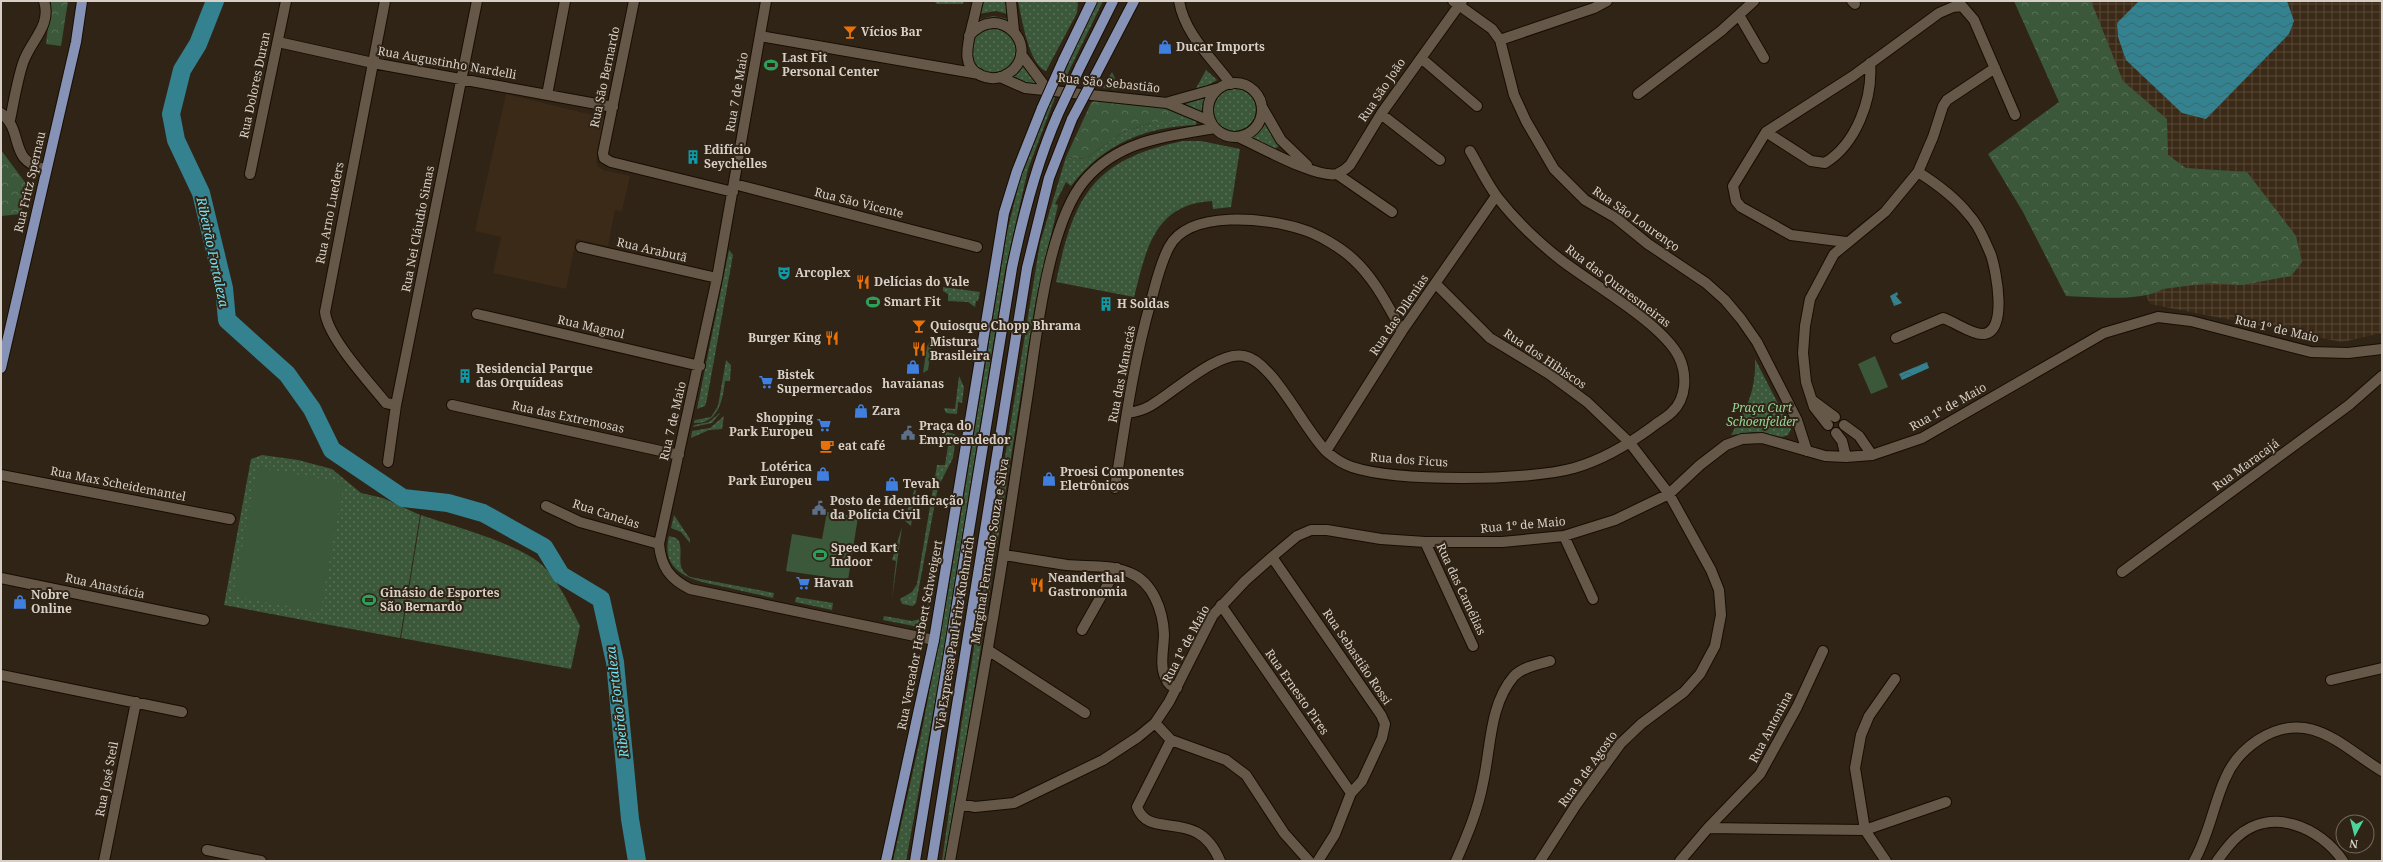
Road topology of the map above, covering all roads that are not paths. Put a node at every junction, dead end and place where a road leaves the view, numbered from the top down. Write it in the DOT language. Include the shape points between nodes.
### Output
graph roads {
  1 [pos="44,1"];
  2 [pos="82,1"];
  3 [pos="286,1"];
  4 [pos="385,1"];
  5 [pos="477,1"];
  6 [pos="565,1"];
  7 [pos="634,1"];
  8 [pos="766,1"];
  9 [pos="978,1"];
  10 [pos="1011,1"];
  11 [pos="1092,1"];
  12 [pos="1112,1"];
  13 [pos="1134,1"];
  14 [pos="1180,1"];
  15 [pos="1607,1"];
  16 [pos="1754,1"];
  17 [pos="1458,2"];
  18 [pos="1087,6"];
  19 [pos="1739,15"];
  20 [pos="1014,31"];
  21 [pos="760,36"];
  22 [pos="970,36"];
  23 [pos="1500,40"];
  24 [pos="278,42"];
  25 [pos="1021,54"];
  26 [pos="966,57"];
  27 [pos="1420,58"];
  28 [pos="1764,58"];
  29 [pos="373,63"];
  30 [pos="1870,63"];
  31 [pos="1995,68"];
  32 [pos="953,71"];
  33 [pos="979,74"];
  34 [pos="1000,77"];
  35 [pos="462,79"];
  36 [pos="1231,84"];
  37 [pos="1221,88"];
  38 [pos="1047,89"];
  39 [pos="1638,94"];
  40 [pos="547,95"];
  41 [pos="1167,103"];
  42 [pos="1477,106"];
  43 [pos="612,107"];
  44 [pos="1262,107"];
  45 [pos="1,113"];
  46 [pos="1381,114"];
  47 [pos="2015,115"];
  48 [pos="10,120"];
  49 [pos="1212,124"];
  50 [pos="1766,132"];
  51 [pos="1238,137"];
  52 [pos="1470,151"];
  53 [pos="604,158"];
  54 [pos="1440,160"];
  55 [pos="46,169"];
  56 [pos="1314,171"];
  57 [pos="1918,172"];
  58 [pos="250,174"];
  59 [pos="1337,174"];
  60 [pos="734,188"];
  61 [pos="1496,196"];
  62 [pos="1392,212"];
  63 [pos="1846,242"];
  64 [pos="580,247"];
  65 [pos="977,247"];
  66 [pos="717,278"];
  67 [pos="1436,284"];
  68 [pos="477,314"];
  69 [pos="1402,332"];
  70 [pos="1896,338"];
  71 [pos="2382,349"];
  72 [pos="2,358"];
  73 [pos="700,366"];
  74 [pos="1,368"];
  75 [pos="2382,376"];
  76 [pos="396,405"];
  77 [pos="452,405"];
  78 [pos="1127,413"];
  79 [pos="1831,421"];
  80 [pos="1844,425"];
  81 [pos="1836,433"];
  82 [pos="1630,443"];
  83 [pos="1326,450"];
  84 [pos="1807,451"];
  85 [pos="679,455"];
  86 [pos="1872,455"];
  87 [pos="1846,457"];
  88 [pos="388,462"];
  89 [pos="1,475"];
  90 [pos="1115,488"];
  91 [pos="1669,494"];
  92 [pos="546,506"];
  93 [pos="230,519"];
  94 [pos="1564,536"];
  95 [pos="1425,542"];
  96 [pos="659,544"];
  97 [pos="1004,555"];
  98 [pos="1272,557"];
  99 [pos="1117,568"];
  100 [pos="2122,572"];
  101 [pos="1,578"];
  102 [pos="1593,599"];
  103 [pos="1222,606"];
  104 [pos="204,620"];
  105 [pos="1082,630"];
  106 [pos="934,640"];
  107 [pos="1474,646"];
  108 [pos="988,650"];
  109 [pos="1823,651"];
  110 [pos="1550,660"];
  111 [pos="2382,668"];
  112 [pos="1,675"];
  113 [pos="1895,679"];
  114 [pos="2331,680"];
  115 [pos="1177,688"];
  116 [pos="136,702"];
  117 [pos="182,712"];
  118 [pos="1085,713"];
  119 [pos="1155,723"];
  120 [pos="1172,740"];
  121 [pos="2382,771"];
  122 [pos="1351,793"];
  123 [pos="1946,802"];
  124 [pos="960,804"];
  125 [pos="1708,828"];
  126 [pos="1865,830"];
  127 [pos="207,850"];
  128 [pos="104,861"];
  129 [pos="262,861"];
  130 [pos="886,861"];
  131 [pos="915,861"];
  132 [pos="932,861"];
  133 [pos="950,861"];
  134 [pos="1220,861"];
  135 [pos="1309,861"];
  136 [pos="1318,861"];
  137 [pos="1456,861"];
  138 [pos="1540,861"];
  139 [pos="1680,861"];
  140 [pos="1886,861"];
  141 [pos="2194,861"];
  142 [pos="2217,861"];
  143 [pos="2343,861"];
  1 -- 48 [label="street" via="46,16 43,27 24,61"];
  2 -- 55 [label="main road, Rua Fritz Spernau" via="76,42"];
  3 -- 24 [label="street, Rua Dolores Duran"];
  4 -- 29 [label="street, Rua Arno Lueders"];
  5 -- 35 [label="street, Rua Nei Cláudio Simas"];
  6 -- 40 [label="street"];
  7 -- 43 [label="street, Rua São Bernardo"];
  8 -- 21 [label="street, Rua 7 de Maio"];
  9 -- 22 [label="street"];
  10 -- 20 [label="street"];
  11 -- 18 [label="main road, Rua Vereador Herbert Schweigert"];
  12 -- 131 [label="main road, Via Expressa Paul Fritz Kuehnrich, bridge" via="1058,114 1034,175 1022,217"];
  13 -- 132 [label="main road, Via Expressa Paul Fritz Kuehnrich, bridge" via="1072,119 1049,178 1027,268"];
  14 -- 36 [label="street" via="1185,20 1195,39"];
  15 -- 23 [label="street" via="1594,8"];
  16 -- 19 [label="street"];
  17 -- 23 [label="street, Rua São Lourenço" via="1492,29"];
  17 -- 27 [label="street, Rua São João"];
  18 -- 106 [label="main road, Rua Vereador Herbert Schweigert, bridge" via="1042,108 1017,171 1004,213"];
  19 -- 28 [label="street"];
  19 -- 39 [label="street"];
  20 -- 22 [label="street" via="1007,26 990,22 975,29"];
  20 -- 25 [label="street" via="1021,45"];
  21 -- 32 [label="street"];
  21 -- 60 [label="street, Rua 7 de Maio"];
  22 -- 26 [label="street"];
  23 -- 84 [label="street, Rua São Lourenço" via="1514,95 1554,169 1585,200 1616,218 1648,244 1706,283 1725,300 1757,342 1797,420"];
  24 -- 29 [label="street, Rua Augustinho Nardelli"];
  24 -- 58 [label="street, Rua Dolores Duran"];
  25 -- 34 [label="street" via="1012,71"];
  25 -- 38 [label="street, Rua São Sebastião"];
  26 -- 32 [label="street" via="962,65"];
  26 -- 33 [label="street"];
  27 -- 42 [label="street"];
  27 -- 46 [label="street, Rua São João"];
  29 -- 35 [label="street, Rua Augustinho Nardelli"];
  29 -- 76 [label="street, Rua Arno Lueders" via="325,312 326,322 332,332 368,382 386,403"];
  30 -- 31 [label="street" via="1939,13 1962,6 1974,20"];
  30 -- 50 [label="street"];
  30 -- 50 [label="street" via="1864,108 1850,140 1831,160 1826,163 1811,161"];
  31 -- 47 [label="street"];
  31 -- 57 [label="street" via="1947,100"];
  32 -- 33 [label="street"];
  33 -- 34 [label="street" via="991,78"];
  34 -- 38 [label="street, Rua São Sebastião" via="1025,88"];
  35 -- 40 [label="street, Rua Augustinho Nardelli"];
  35 -- 76 [label="street, Rua Nei Cláudio Simas"];
  36 -- 37 [label="street"];
  36 -- 44 [label="street" via="1238,83 1252,89"];
  37 -- 41 [label="street, Rua São Sebastião"];
  37 -- 49 [label="street" via="1215,92 1208,106"];
  38 -- 41 [label="street, Rua São Sebastião"];
  40 -- 43 [label="street, Rua Augustinho Nardelli"];
  41 -- 49 [label="street, Rua São Sebastião"];
  43 -- 53 [label="street, Rua São Bernardo"];
  44 -- 51 [label="street" via="1260,121 1252,132"];
  44 -- 56 [label="street" via="1281,140"];
  45 -- 48 [label="street"];
  46 -- 54 [label="street"];
  46 -- 59 [label="street, Rua São João" via="1350,165"];
  48 -- 55 [label="street" via="17,147 24,160 33,167"];
  49 -- 51 [label="street" via="1221,134"];
  49 -- 97 [label="street, Marginal Fernando Souza e Silva" via="1154,138 1117,152 1099,165 1084,181 1069,205 1055,245 1036,336"];
  50 -- 63 [label="street" via="1733,186 1736,201 1741,207 1791,234"];
  51 -- 56 [label="street"];
  52 -- 61 [label="street, Rua das Quaresmeiras"];
  53 -- 60 [label="street, Rua São Vicente" via="611,162"];
  55 -- 72 [label="main road, Rua Fritz Spernau"];
  56 -- 59 [label="street"];
  57 -- 63 [label="street" via="1885,212"];
  57 -- 70 [label="street" via="1954,198 1982,233 1996,279 1998,318 1994,328 1982,334 1943,318"];
  59 -- 62 [label="street"];
  60 -- 65 [label="street, Rua São Vicente"];
  60 -- 66 [label="street, Rua 7 de Maio"];
  61 -- 67 [label="street, Rua das Dilenias"];
  61 -- 82 [label="street, Rua das Quaresmeiras" via="1535,238 1562,261 1630,308 1668,341 1678,355 1684,370 1684,388 1679,404"];
  63 -- 79 [label="street" via="1834,254 1810,299 1803,353 1806,382 1812,400"];
  64 -- 66 [label="street, Rua Arabutã"];
  66 -- 73 [label="street, Rua 7 de Maio"];
  67 -- 69 [label="street, Rua das Dilenias"];
  67 -- 82 [label="street, Rua dos Hibiscos" via="1490,338 1549,374 1587,402"];
  68 -- 73 [label="street, Rua Magnol"];
  69 -- 78 [label="street, Rua das Manacás" via="1372,281 1353,259 1302,229 1258,220 1225,220 1199,224 1181,232 1169,246 1161,266 1138,349"];
  69 -- 83 [label="street, Rua das Dilenias"];
  71 -- 86 [label="street, Rua 1º de Maio" via="2348,353 2311,352 2191,321 2158,317 2104,333 1922,438"];
  72 -- 74 [label="main road, Rua Fritz Spernau"];
  73 -- 85 [label="street, Rua 7 de Maio"];
  75 -- 100 [label="street, Rua Maracajá" via="2349,405"];
  76 -- 88 [label="street, Rua Nei Cláudio Simas"];
  77 -- 85 [label="street, Rua das Extremosas"];
  78 -- 83 [label="street, Rua dos Ficus" via="1150,406 1220,360 1230,356 1245,356 1258,362 1268,371"];
  78 -- 90 [label="street, Rua das Manacás"];
  80 -- 86 [label="street" via="1859,436"];
  81 -- 87 [label="street" via="1842,441"];
  82 -- 83 [label="street, Rua dos Ficus" via="1574,468 1538,474 1482,478 1399,475 1369,471 1351,467"];
  82 -- 91 [label="street, Rua dos Hibiscos"];
  84 -- 87 [label="street, Rua 1º de Maio" via="1825,456"];
  84 -- 91 [label="street, Rua 1º de Maio" via="1762,438 1742,439 1726,445"];
  85 -- 96 [label="street, Rua 7 de Maio"];
  86 -- 87 [label="street, Rua 1º de Maio"];
  89 -- 93 [label="street, Rua Max Scheidemantel"];
  91 -- 94 [label="street, Rua 1º de Maio" via="1615,520"];
  91 -- 138 [label="street, Rua 9 de Agosto" via="1711,570 1719,590 1721,615 1715,646 1700,674 1684,692 1621,742"];
  92 -- 96 [label="street, Rua Canelas" via="580,522"];
  94 -- 95 [label="street, Rua 1º de Maio" via="1502,542"];
  94 -- 102 [label="street"];
  95 -- 98 [label="street, Rua 1º de Maio" via="1311,530 1297,536"];
  95 -- 107 [label="street, Rua das Camélias"];
  96 -- 106 [label="street, Rua 7 de Maio" via="660,555 669,575 690,589"];
  97 -- 99 [label="street" via="1067,565"];
  97 -- 108 [label="street, Marginal Fernando Souza e Silva"];
  98 -- 103 [label="street, Rua 1º de Maio"];
  98 -- 122 [label="street, Rua Sebastião Rossi" via="1384,720 1382,738 1362,782"];
  99 -- 105 [label="street"];
  99 -- 115 [label="street" via="1143,581 1154,595 1164,633 1164,675 1170,685"];
  101 -- 104 [label="street, Rua Anastácia"];
  103 -- 115 [label="street, Rua 1º de Maio" via="1208,625"];
  103 -- 122 [label="street, Rua Ernesto Pires"];
  106 -- 130 [label="main road, Rua Vereador Herbert Schweigert"];
  108 -- 118 [label="street"];
  108 -- 124 [label="street, Marginal Fernando Souza e Silva"];
  109 -- 125 [label="street, Rua Antonina" via="1797,708 1760,774"];
  110 -- 137 [label="street" via="1527,668 1515,676 1505,690 1491,731 1484,783"];
  111 -- 114 [label="street"];
  112 -- 116 [label="street"];
  113 -- 126 [label="street" via="1869,716 1858,750 1855,768"];
  115 -- 119 [label="street, Rua 1º de Maio"];
  116 -- 117 [label="street"];
  116 -- 128 [label="street, Rua José Steil"];
  119 -- 120 [label="street"];
  119 -- 124 [label="street, Rua 1º de Maio" via="1120,750 1014,803 975,807"];
  120 -- 134 [label="street" via="1139,800 1137,807 1140,816 1157,824 1182,826 1196,831 1208,839"];
  120 -- 135 [label="street" via="1226,760 1246,775 1284,833"];
  121 -- 141 [label="street" via="2334,737 2317,730 2300,727 2282,729 2263,737 2245,749 2230,769 2202,848"];
  122 -- 136 [label="street, Rua Sebastião Rossi" via="1335,834"];
  123 -- 126 [label="street"];
  124 -- 133 [label="street, Marginal Fernando Souza e Silva"];
  125 -- 126 [label="street"];
  125 -- 139 [label="street, Rua Antonina"];
  126 -- 140 [label="street"];
  127 -- 129 [label="street"];
  142 -- 143 [label="street" via="2237,837 2264,822 2283,822 2302,827 2335,849"];
}
